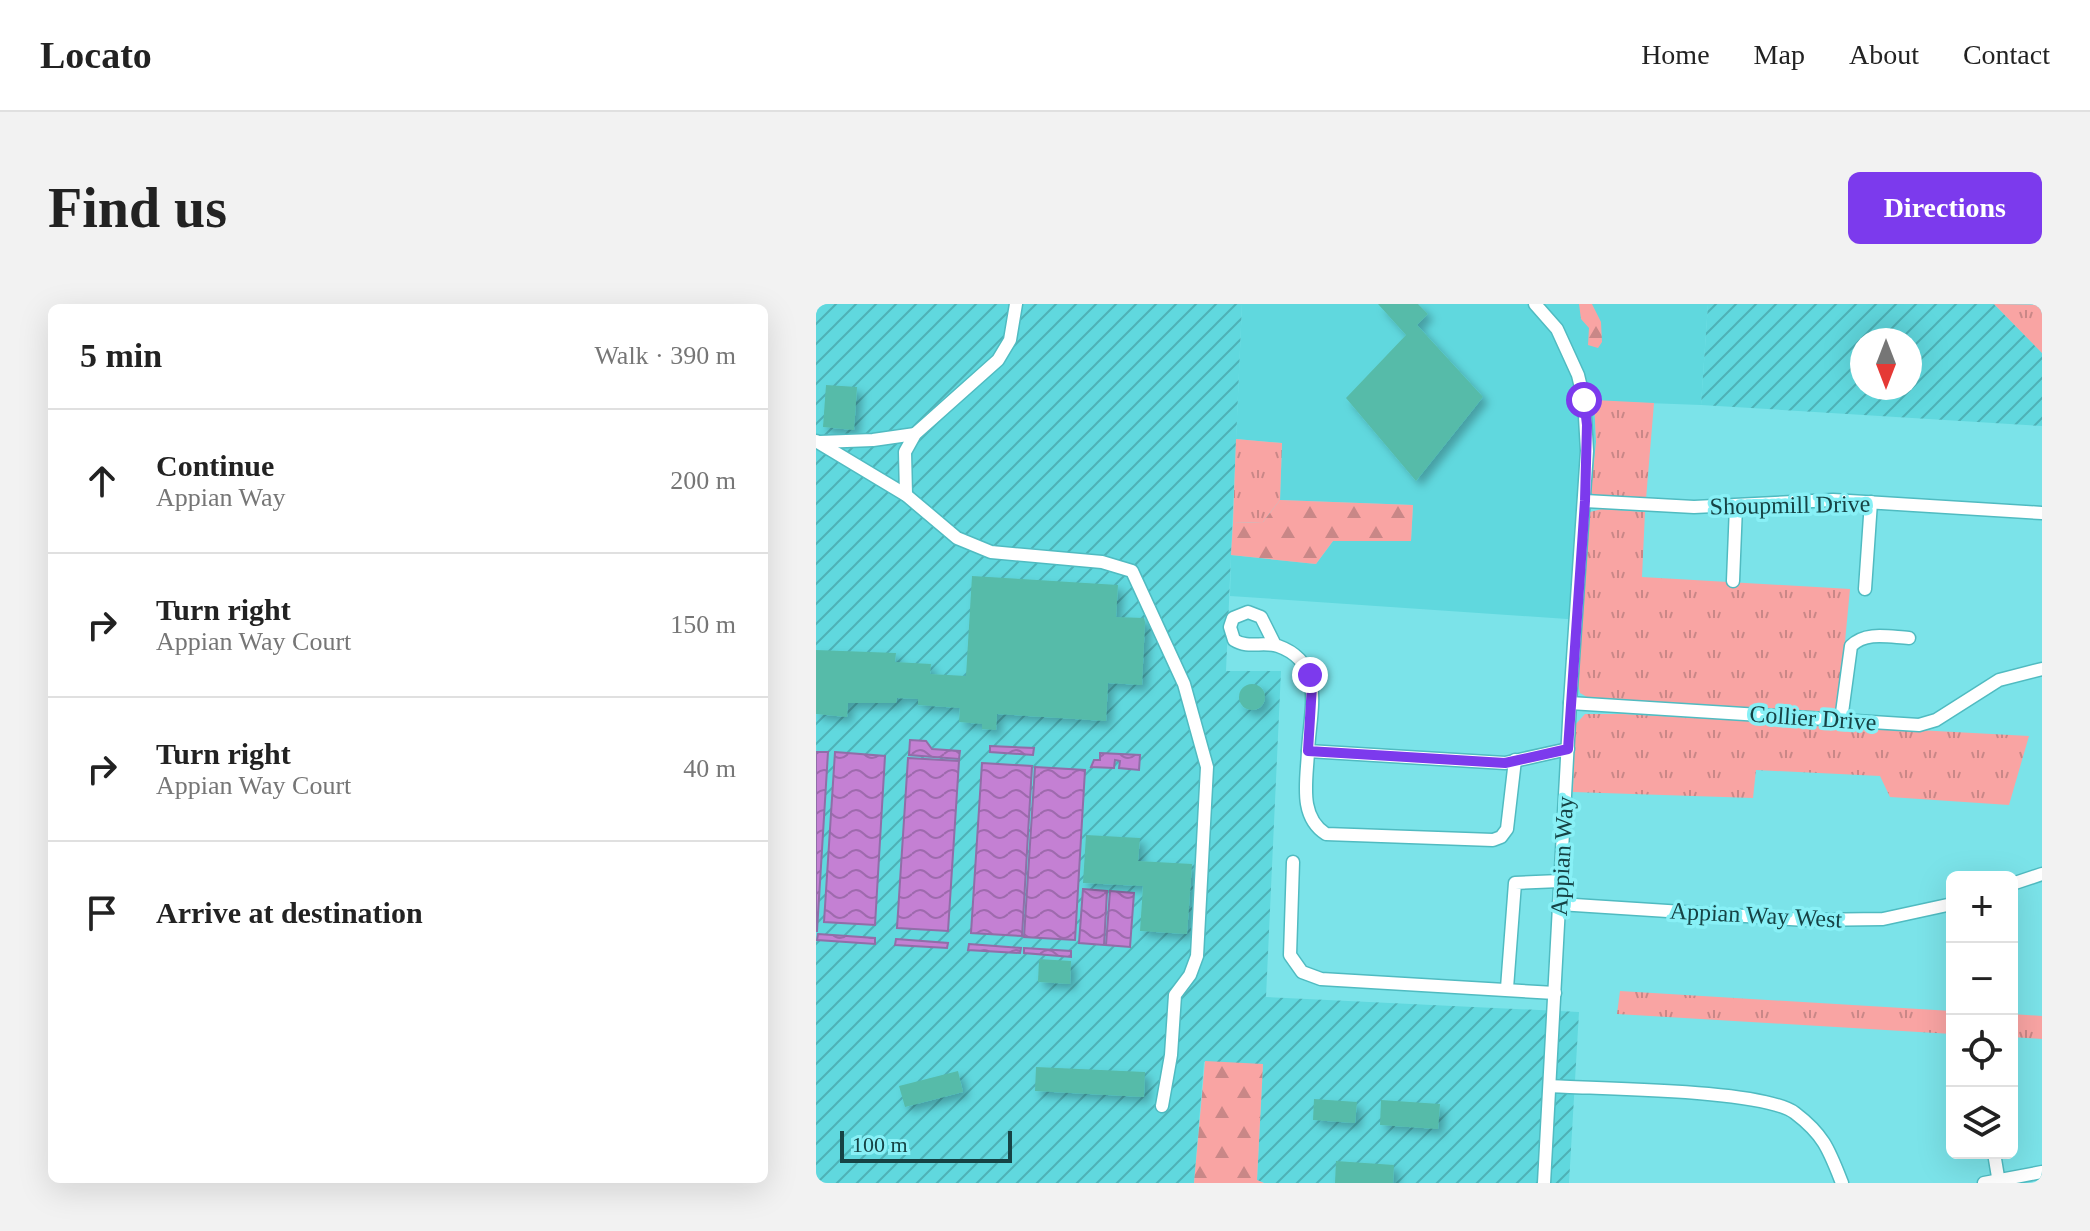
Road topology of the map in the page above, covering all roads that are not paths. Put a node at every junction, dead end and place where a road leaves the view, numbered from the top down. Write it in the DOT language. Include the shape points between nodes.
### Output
graph roads {
  1 [pos="1016,304"];
  2 [pos="1535,304"];
  3 [pos="915,434"];
  4 [pos="818,442"];
  5 [pos="906,495"];
  6 [pos="1585,501"];
  7 [pos="1871,502"];
  8 [pos="1736,506"];
  9 [pos="2042,513"];
  10 [pos="1733,581"];
  11 [pos="1865,589"];
  12 [pos="1909,638"];
  13 [pos="1275,645"];
  14 [pos="2042,669"];
  15 [pos="1570,703"];
  16 [pos="1841,720"];
  17 [pos="1568,749"];
  18 [pos="1308,751"];
  19 [pos="1515,760"];
  20 [pos="1293,862"];
  21 [pos="2042,874"];
  22 [pos="1560,881"];
  23 [pos="2018,882"];
  24 [pos="1559,904"];
  25 [pos="1946,905"];
  26 [pos="1507,988"];
  27 [pos="1555,993"];
  28 [pos="1550,1086"];
  29 [pos="1162,1106"];
  30 [pos="1995,1159"];
  31 [pos="2042,1172"];
  32 [pos="1998,1182"];
  33 [pos="1544,1183"];
  34 [pos="1842,1183"];
  35 [pos="1984,1183"];
  1 -- 3 [label="street" via="1010,340 998,360"];
  2 -- 6 [label="street, Appian Way" via="1557,329 1578,375 1587,438"];
  3 -- 4 [label="street"];
  3 -- 5 [label="street" via="905,452"];
  4 -- 5 [label="street"];
  5 -- 29 [label="street" via="957,538 991,552 1102,562 1132,571 1184,684 1207,767 1197,956 1175,995"];
  6 -- 8 [label="street, Shoupmill Drive"];
  6 -- 15 [label="street, Appian Way"];
  7 -- 8 [label="street, Shoupmill Drive"];
  7 -- 9 [label="street, Shoupmill Drive"];
  7 -- 11 [label="street"];
  8 -- 10 [label="street"];
  12 -- 16 [label="street" via="1869,636 1851,646"];
  13 -- 18 [label="street" via="1300,657 1310,675"];
  14 -- 16 [label="street, Collier Drive" via="1999,680 1919,725"];
  15 -- 16 [label="street, Collier Drive"];
  15 -- 17 [label="street, Appian Way"];
  17 -- 19 [label="street"];
  17 -- 22 [label="street, Appian Way"];
  18 -- 19 [label="street"];
  18 -- 19 [label="street" via="1310,818 1326,834 1501,837 1510,817"];
  20 -- 26 [label="street" via="1290,955 1302,972 1321,979"];
  21 -- 23 [label="street"];
  22 -- 24 [label="street, Appian Way"];
  22 -- 26 [label="street" via="1515,883"];
  24 -- 25 [label="street, Appian Way West" via="1806,920 1883,919"];
  24 -- 27 [label="street, Appian Way"];
  26 -- 27 [label="street"];
  27 -- 28 [label="street, Appian Way"];
  28 -- 33 [label="street, Appian Way"];
  28 -- 34 [label="street" via="1749,1097 1792,1110 1825,1141"];
  30 -- 32 [label="street"];
  31 -- 32 [label="street"];
  32 -- 35 [label="street"];
}
